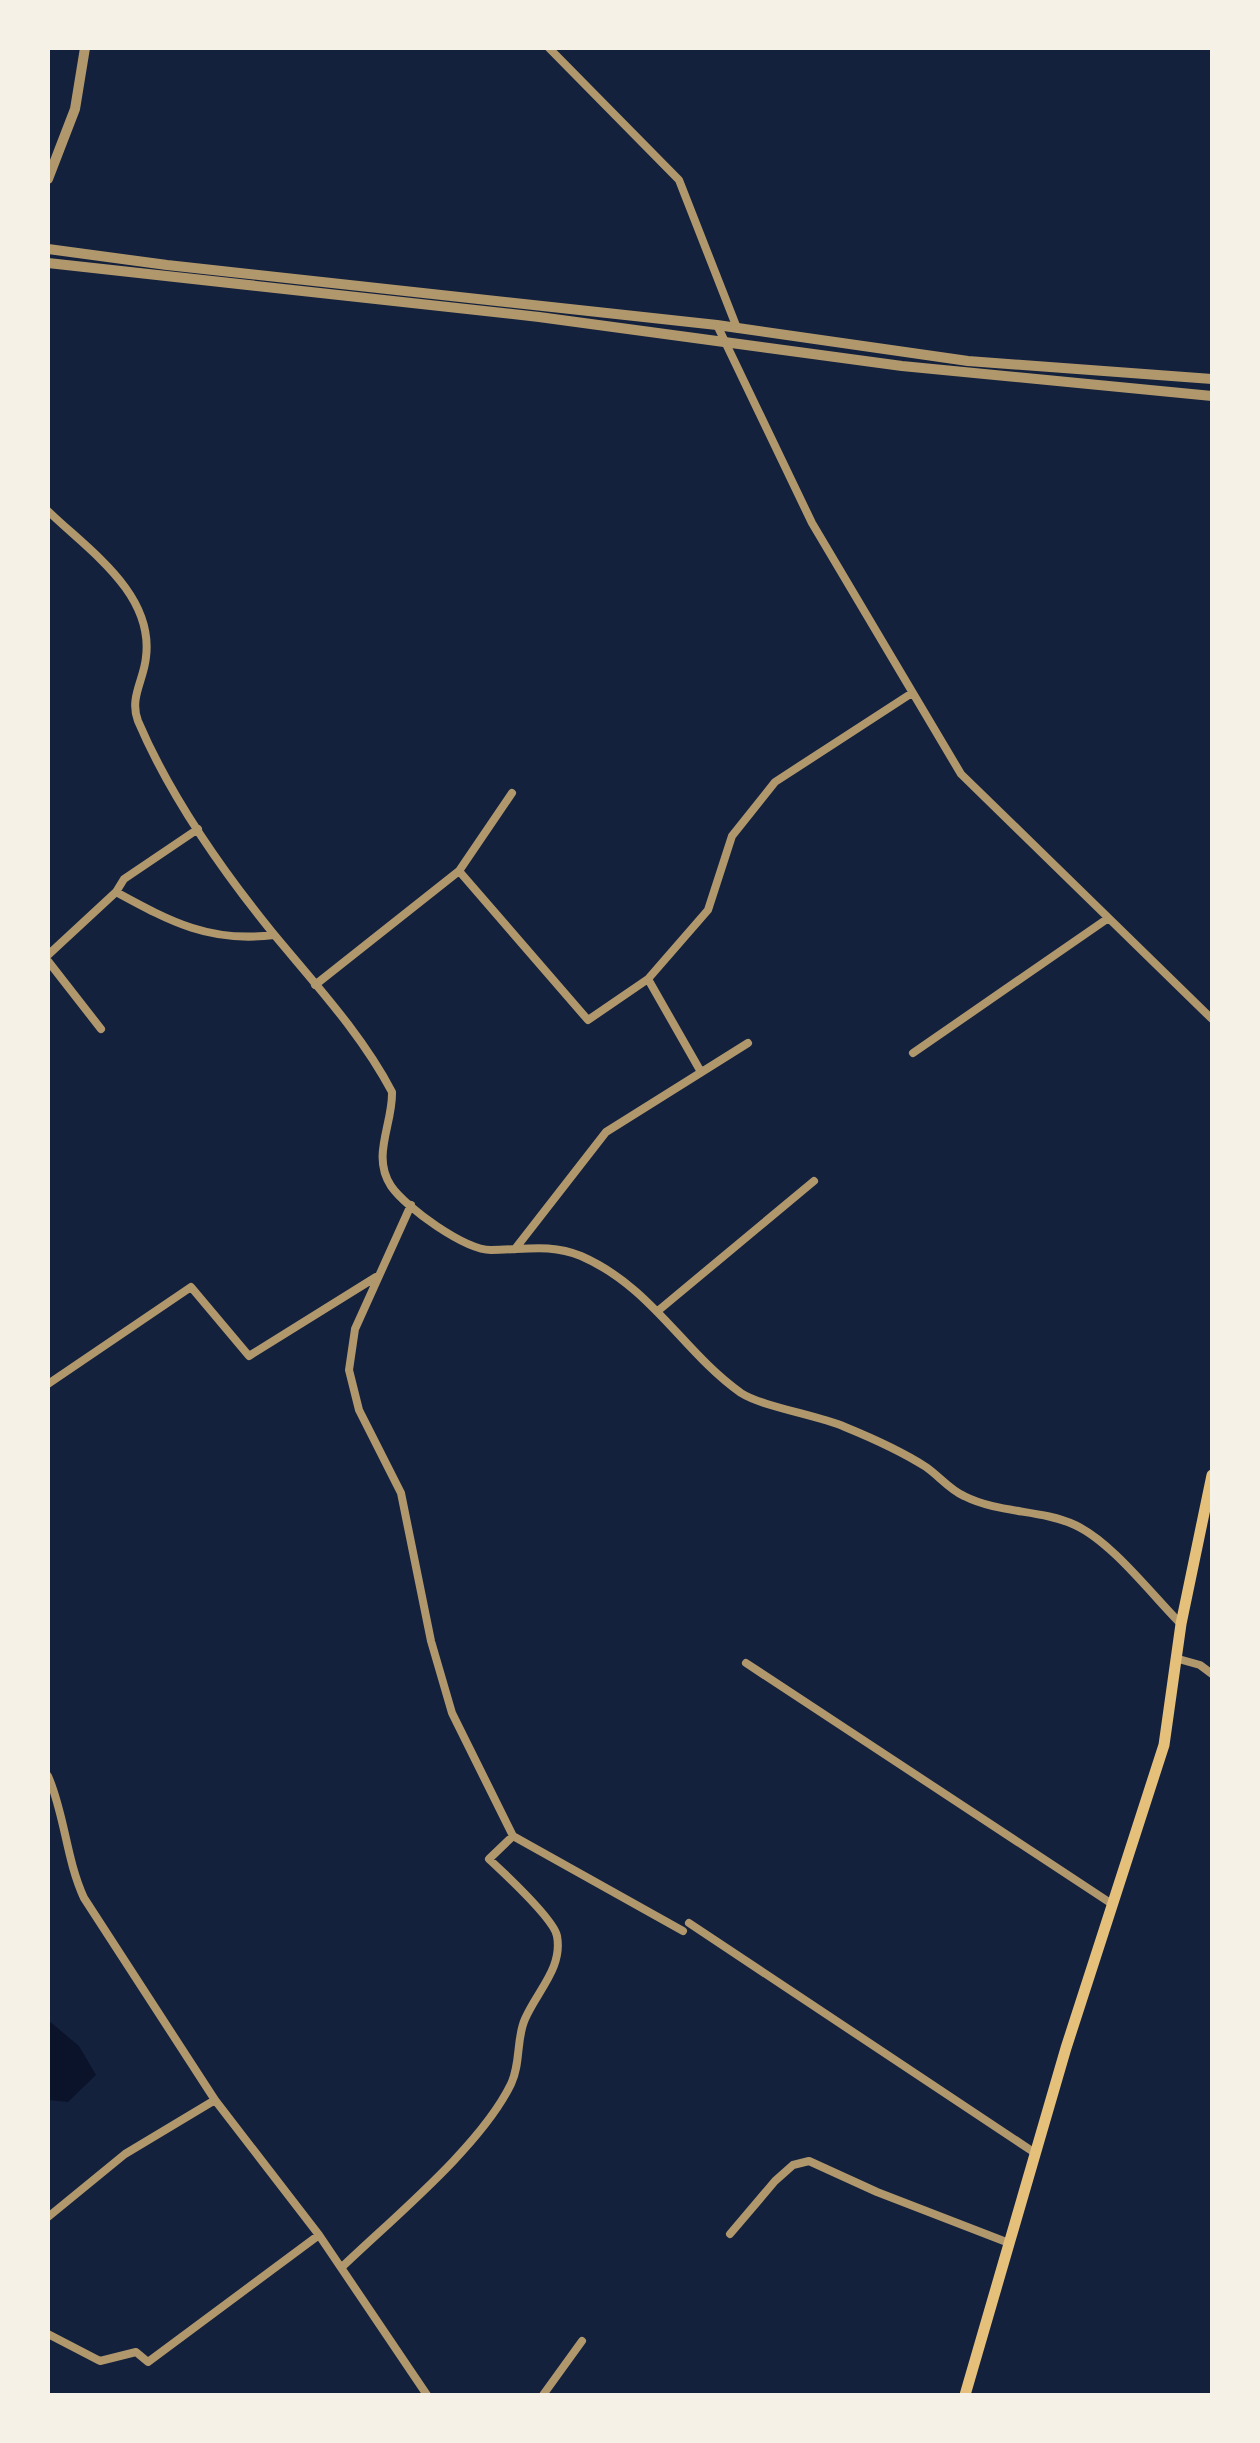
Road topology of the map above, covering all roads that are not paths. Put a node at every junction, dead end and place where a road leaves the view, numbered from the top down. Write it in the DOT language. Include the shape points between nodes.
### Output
graph roads {
  1 [pos="85,48"];
  2 [pos="549,48"];
  3 [pos="48,179"];
  4 [pos="48,249"];
  5 [pos="48,263"];
  6 [pos="717,325"];
  7 [pos="737,328"];
  8 [pos="725,342"];
  9 [pos="1212,379"];
  10 [pos="1212,396"];
  11 [pos="48,511"];
  12 [pos="912,693"];
  13 [pos="512,793"];
  14 [pos="198,829"];
  15 [pos="459,871"];
  16 [pos="116,892"];
  17 [pos="1107,919"];
  18 [pos="274,935"];
  19 [pos="48,955"];
  20 [pos="48,961"];
  21 [pos="648,979"];
  22 [pos="315,985"];
  23 [pos="1212,1019"];
  24 [pos="101,1029"];
  25 [pos="748,1043"];
  26 [pos="913,1053"];
  27 [pos="701,1072"];
  28 [pos="814,1181"];
  29 [pos="411,1205"];
  30 [pos="515,1249"];
  31 [pos="377,1276"];
  32 [pos="659,1310"];
  33 [pos="48,1384"];
  34 [pos="1212,1475"];
  35 [pos="1181,1624"];
  36 [pos="1175,1658"];
  37 [pos="746,1663"];
  38 [pos="1212,1674"];
  39 [pos="48,1776"];
  40 [pos="513,1836"];
  41 [pos="1112,1904"];
  42 [pos="215,2100"];
  43 [pos="1035,2153"];
  44 [pos="48,2217"];
  45 [pos="730,2234"];
  46 [pos="319,2235"];
  47 [pos="1009,2243"];
  48 [pos="342,2267"];
  49 [pos="48,2334"];
  50 [pos="582,2341"];
  51 [pos="427,2395"];
  52 [pos="543,2395"];
  53 [pos="965,2395"];
  1 -- 3 [label="street" via="75,109"];
  2 -- 7 [label="street" via="679,180"];
  4 -- 6 [label="street"];
  5 -- 8 [label="street"];
  6 -- 7 [label="street"];
  6 -- 8 [label="street"];
  7 -- 9 [label="street" via="968,361"];
  8 -- 10 [label="street" via="902,366"];
  8 -- 12 [label="street" via="812,523"];
  11 -- 14 [label="street" via="94,550 138,611 148,643 134,710"];
  12 -- 17 [label="street" via="961,774"];
  12 -- 21 [label="street" via="775,782 732,836 708,910"];
  13 -- 15 [label="street"];
  14 -- 16 [label="street" via="124,879"];
  14 -- 18 [label="street"];
  15 -- 21 [label="street" via="588,1020"];
  15 -- 22 [label="street"];
  16 -- 18 [label="street" via="213,936"];
  16 -- 19 [label="street"];
  17 -- 23 [label="street"];
  17 -- 26 [label="street"];
  18 -- 22 [label="street"];
  20 -- 24 [label="street"];
  21 -- 27 [label="street"];
  22 -- 29 [label="street" via="392,1092 382,1162 389,1184"];
  25 -- 27 [label="street"];
  27 -- 30 [label="street" via="606,1132"];
  28 -- 32 [label="street"];
  29 -- 30 [label="street" via="476,1247"];
  29 -- 31 [label="street"];
  30 -- 32 [label="street" via="542,1247 583,1257"];
  31 -- 33 [label="street" via="249,1356 191,1287"];
  31 -- 40 [label="street" via="355,1329 349,1370 359,1410 401,1493 431,1641 452,1713"];
  32 -- 35 [label="street" via="742,1393 860,1434 925,1467 960,1495 993,1509 1054,1519 1088,1533"];
  34 -- 35 [label="main road"];
  35 -- 36 [label="main road"];
  36 -- 38 [label="street"];
  36 -- 41 [label="main road" via="1164,1745"];
  37 -- 41 [label="street"];
  39 -- 42 [label="street" via="84,1898"];
  40 -- 43 [label="street" via="686,1927"];
  40 -- 48 [label="street" via="489,1859 557,1933 558,1959 523,2021 511,2085 465,2148"];
  41 -- 43 [label="main road"];
  42 -- 44 [label="street" via="125,2154"];
  42 -- 46 [label="street"];
  43 -- 47 [label="main road"];
  45 -- 47 [label="street" via="775,2181 793,2165 809,2161"];
  46 -- 48 [label="street"];
  46 -- 49 [label="street" via="148,2362 136,2352 100,2361"];
  47 -- 53 [label="main road"];
  48 -- 51 [label="street"];
  50 -- 52 [label="street"];
}
